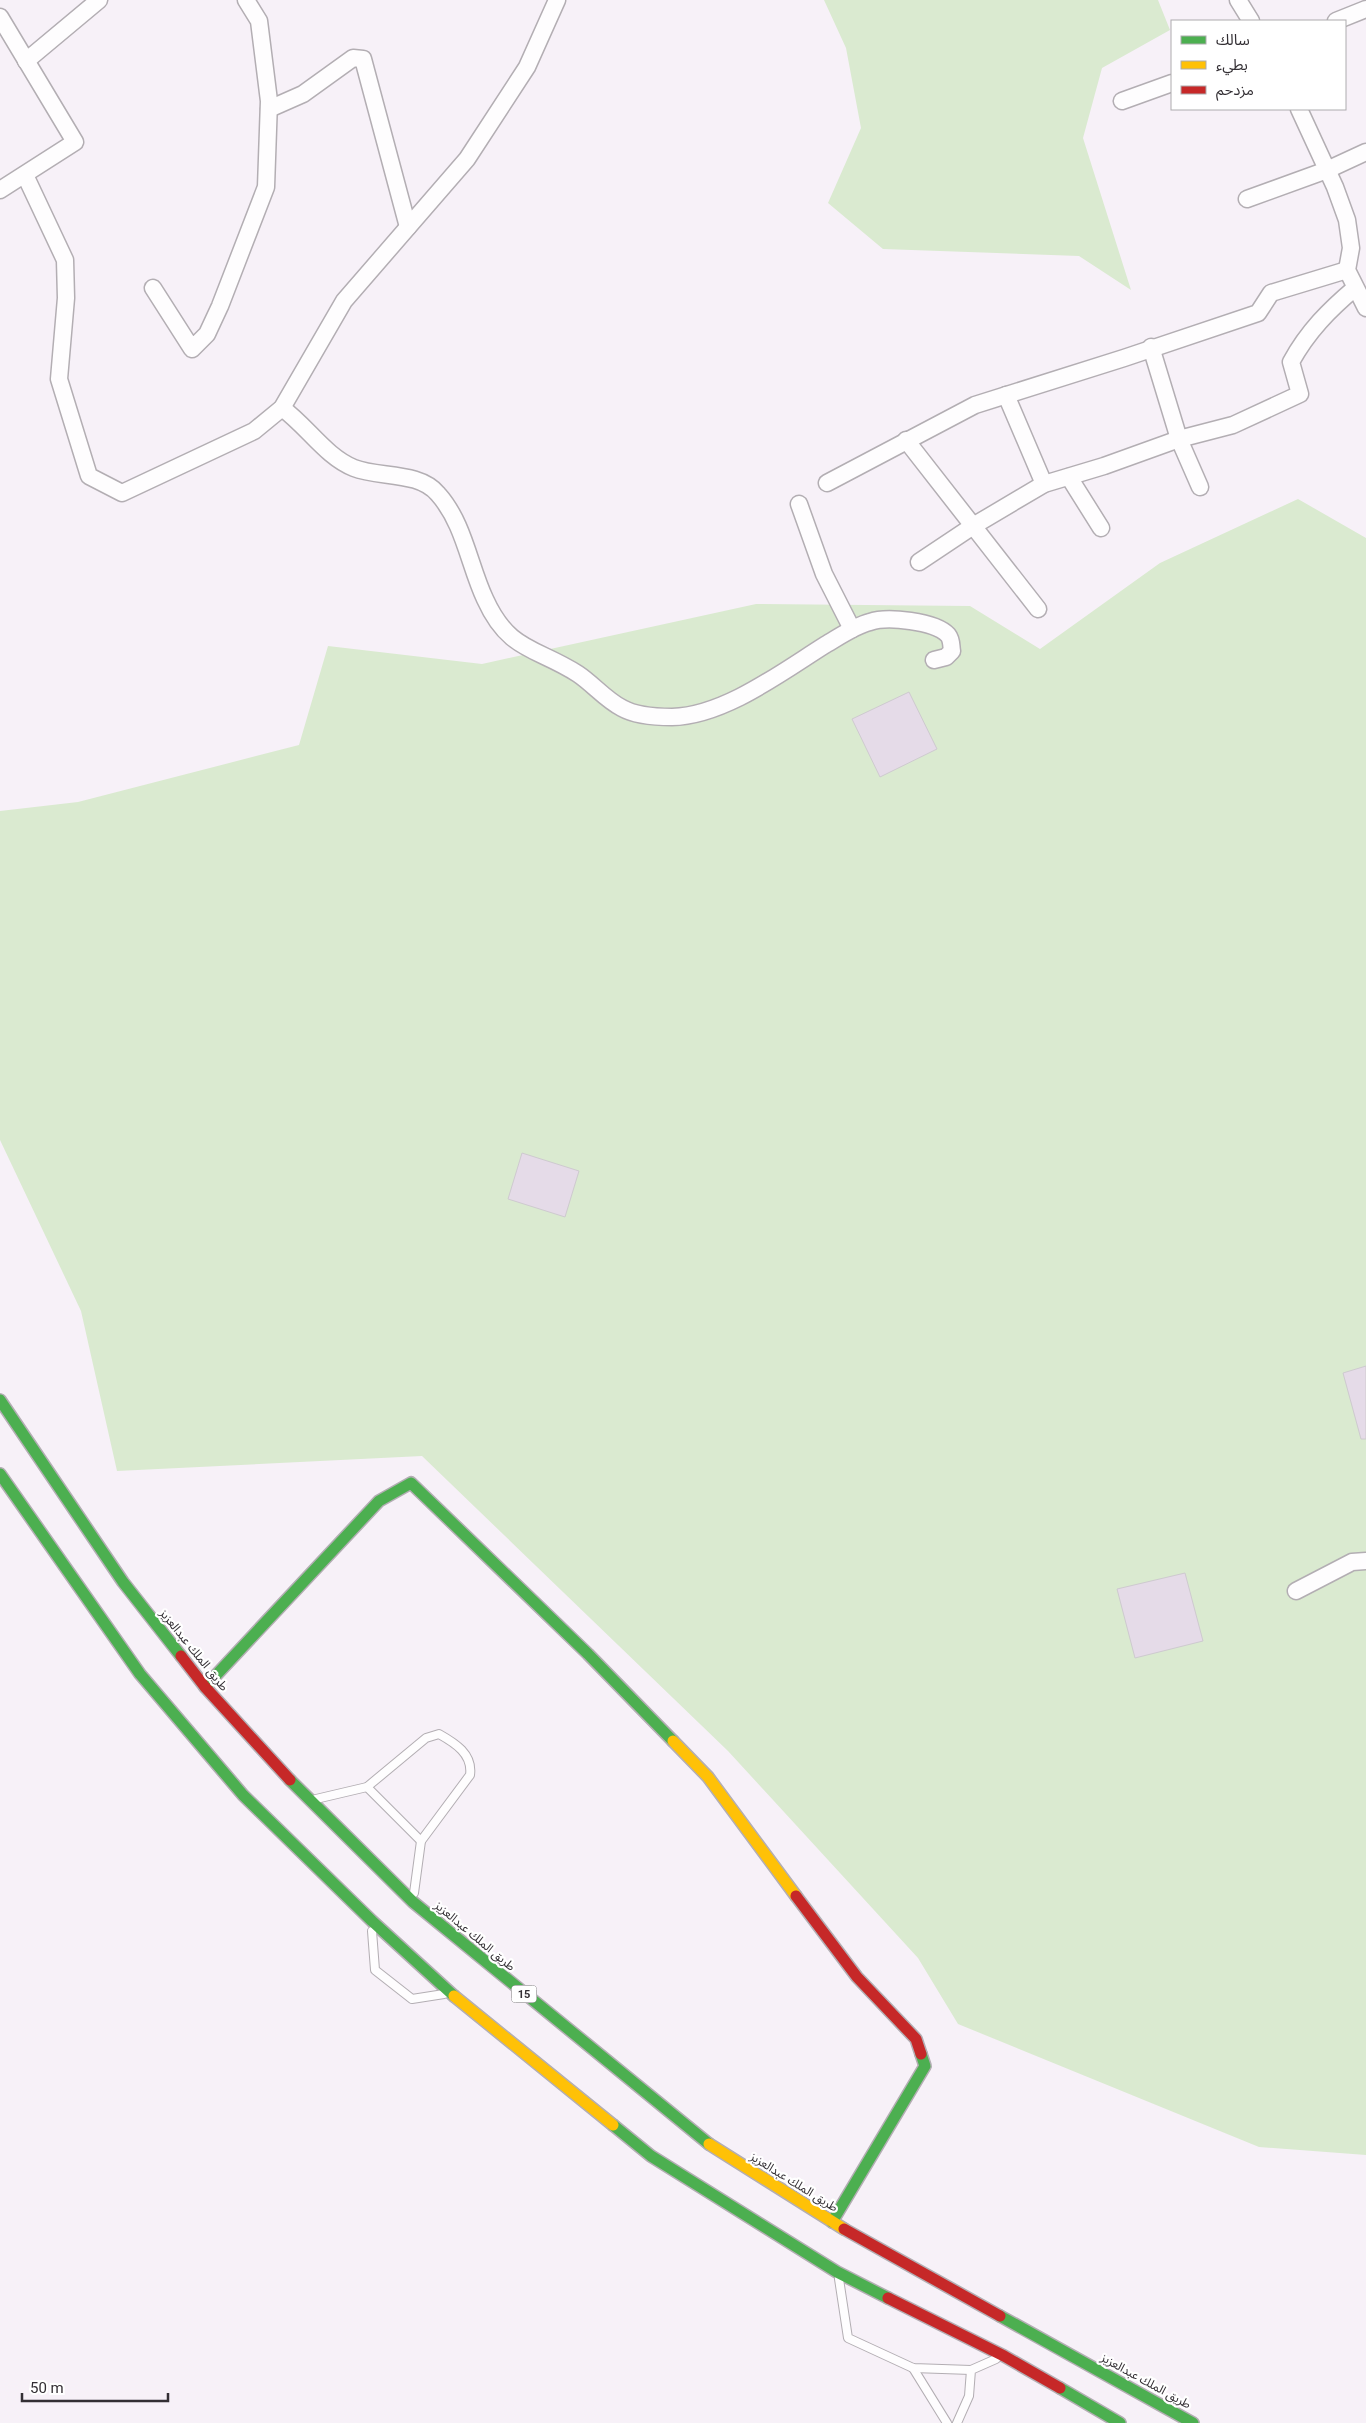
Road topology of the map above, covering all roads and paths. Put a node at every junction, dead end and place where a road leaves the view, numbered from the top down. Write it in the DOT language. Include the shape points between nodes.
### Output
graph roads {
  1 [pos="99,0"];
  2 [pos="246,0"];
  3 [pos="557,0"];
  4 [pos="1238,0"];
  5 [pos="1366,8"];
  6 [pos="0,18"];
  7 [pos="1250,20"];
  8 [pos="1338,20"];
  9 [pos="26,62"];
  10 [pos="1171,82"];
  11 [pos="1122,101"];
  12 [pos="269,109"];
  13 [pos="1299,110"];
  14 [pos="1366,152"];
  15 [pos="1327,170"];
  16 [pos="25,175"];
  17 [pos="0,190"];
  18 [pos="1247,199"];
  19 [pos="408,227"];
  20 [pos="1347,270"];
  21 [pos="154,288"];
  22 [pos="1356,288"];
  23 [pos="1366,308"];
  24 [pos="1151,347"];
  25 [pos="1006,395"];
  26 [pos="282,408"];
  27 [pos="1180,439"];
  28 [pos="906,440"];
  29 [pos="1069,477"];
  30 [pos="827,483"];
  31 [pos="1044,484"];
  32 [pos="1200,487"];
  33 [pos="799,504"];
  34 [pos="973,526"];
  35 [pos="1101,528"];
  36 [pos="919,562"];
  37 [pos="1038,609"];
  38 [pos="852,629"];
  39 [pos="934,660"];
  40 [pos="0,1400"];
  41 [pos="0,1474"];
  42 [pos="1366,1561"];
  43 [pos="1296,1591"];
  44 [pos="204,1687"];
  45 [pos="367,1787"];
  46 [pos="309,1801"];
  47 [pos="421,1841"];
  48 [pos="413,1902"];
  49 [pos="372,1921"];
  50 [pos="451,1993"];
  51 [pos="832,2222"];
  52 [pos="838,2272"];
  53 [pos="1004,2356"];
  54 [pos="913,2368"];
  55 [pos="971,2370"];
  56 [pos="947,2423"];
  57 [pos="957,2423"];
  58 [pos="1120,2423"];
  59 [pos="1193,2423"];
  1 -- 9 [label="street"];
  2 -- 12 [label="street" via="259,21"];
  3 -- 19 [label="street" via="527,67 495,117 467,159"];
  4 -- 7 [label="street"];
  5 -- 8 [label="street"];
  6 -- 9 [label="street"];
  9 -- 16 [label="street" via="75,142"];
  10 -- 11 [label="street"];
  12 -- 19 [label="street" via="303,94 353,58 364,59"];
  12 -- 21 [label="street" via="266,187 220,306 207,334 192,349"];
  13 -- 15 [label="street"];
  14 -- 15 [label="street"];
  15 -- 18 [label="street"];
  15 -- 20 [label="street" via="1347,220 1351,248"];
  16 -- 17 [label="street"];
  16 -- 26 [label="street" via="66,260 59,379 89,476 122,493 254,431"];
  19 -- 26 [label="street" via="344,301"];
  20 -- 22 [label="street"];
  20 -- 24 [label="street" via="1271,293 1258,313"];
  22 -- 23 [label="street"];
  22 -- 27 [label="street" via="1324,315 1291,362 1300,394 1233,424"];
  24 -- 25 [label="street"];
  24 -- 27 [label="street"];
  25 -- 28 [label="street" via="975,405"];
  25 -- 31 [label="street"];
  26 -- 38 [label="street" via="334,456 353,468 416,481 438,493 461,535 485,599 505,632 518,643 575,672 622,708 655,716 698,713 743,695"];
  27 -- 29 [label="street"];
  27 -- 32 [label="street"];
  28 -- 30 [label="street"];
  28 -- 34 [label="street"];
  29 -- 31 [label="street"];
  29 -- 35 [label="street"];
  31 -- 34 [label="street"];
  33 -- 38 [label="street" via="824,574"];
  34 -- 36 [label="street"];
  34 -- 37 [label="street"];
  38 -- 39 [label="street" via="871,621 891,619 937,628 947,634 952,651 946,657"];
  40 -- 44 [label="main road, طريق الملك عبدالعزيز / 15" via="123,1582"];
  41 -- 49 [label="main road" via="140,1674 243,1795"];
  42 -- 43 [label="street" via="1352,1562"];
  44 -- 46 [label="main road, طريق الملك عبدالعزيز / 15"];
  44 -- 51 [label="main road" via="379,1501 411,1483 588,1654 708,1777 857,1976 916,2039 925,2066"];
  45 -- 46 [label="lane"];
  45 -- 47 [label="lane"];
  45 -- 47 [label="lane" via="426,1738 439,1734 466,1754 471,1766 470,1775"];
  46 -- 48 [label="main road, طريق الملك عبدالعزيز / 15"];
  47 -- 48 [label="lane"];
  48 -- 51 [label="main road, طريق الملك عبدالعزيز / 15" via="698,2137"];
  49 -- 50 [label="main road"];
  49 -- 50 [label="lane" via="375,1970 412,1999"];
  50 -- 52 [label="main road" via="651,2156"];
  51 -- 59 [label="main road, طريق الملك عبدالعزيز / 15"];
  52 -- 53 [label="main road"];
  52 -- 54 [label="lane" via="848,2338"];
  53 -- 55 [label="lane"];
  53 -- 58 [label="main road"];
  54 -- 55 [label="lane"];
  54 -- 56 [label="lane"];
  55 -- 57 [label="lane" via="969,2396"];
}
